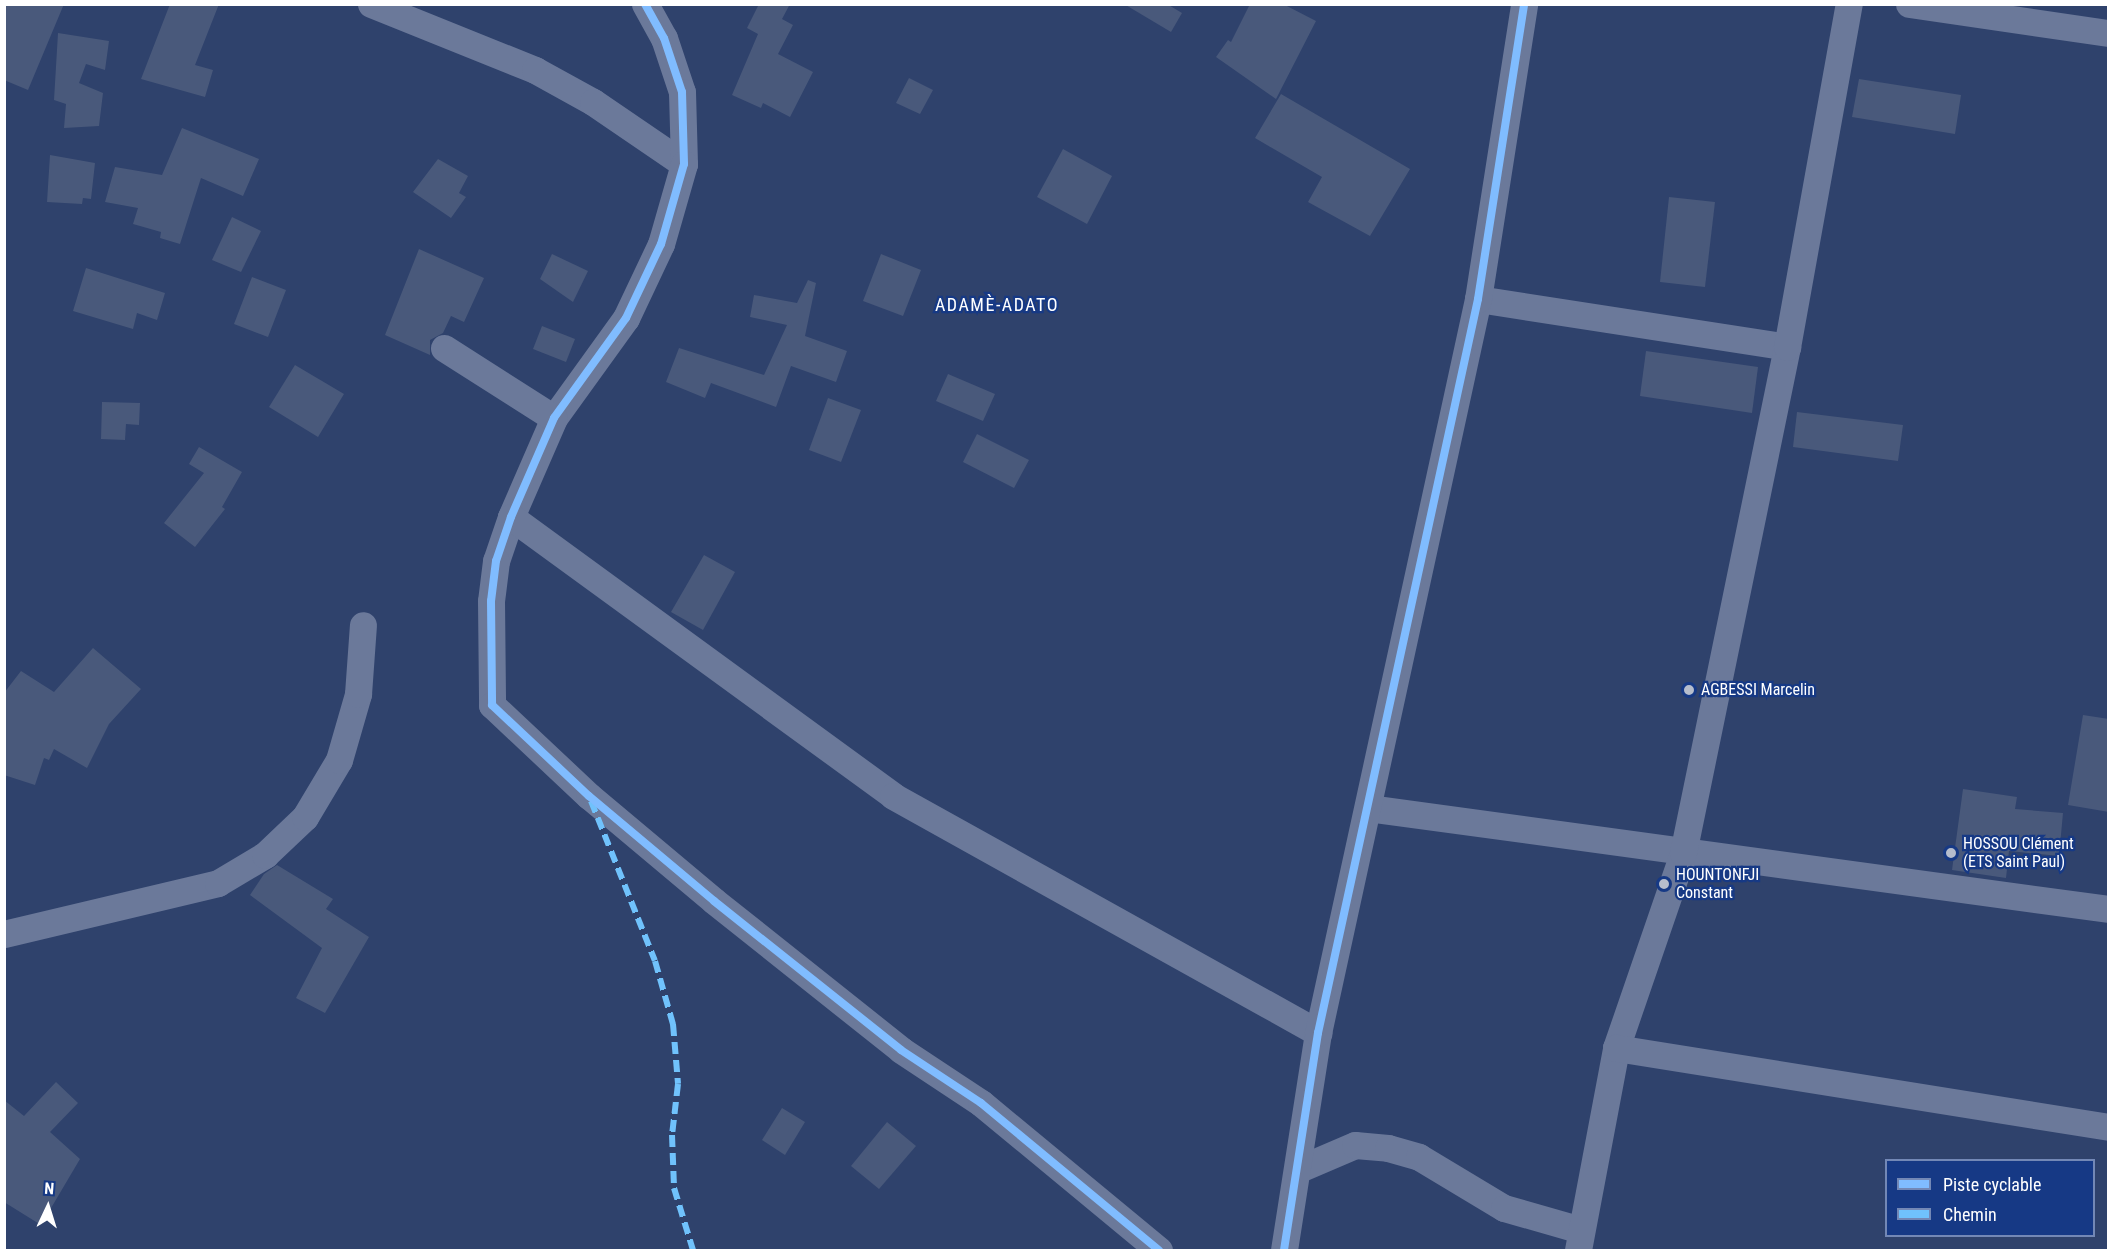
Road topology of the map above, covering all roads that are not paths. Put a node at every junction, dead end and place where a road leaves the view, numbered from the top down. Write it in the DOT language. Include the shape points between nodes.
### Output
graph roads {
  1 [pos="371,4"];
  2 [pos="645,4"];
  3 [pos="1524,4"];
  4 [pos="1850,4"];
  5 [pos="1909,4"];
  6 [pos="2109,33"];
  7 [pos="684,164"];
  8 [pos="1478,299"];
  9 [pos="1787,347"];
  10 [pos="444,348"];
  11 [pos="554,418"];
  12 [pos="511,517"];
  13 [pos="363,625"];
  14 [pos="1368,808"];
  15 [pos="1683,854"];
  16 [pos="2109,909"];
  17 [pos="4,934"];
  18 [pos="1318,1033"];
  19 [pos="1616,1048"];
  20 [pos="2109,1127"];
  21 [pos="1299,1169"];
  22 [pos="1580,1240"];
  23 [pos="1159,1251"];
  24 [pos="1284,1251"];
  1 -- 7 [label="street" via="535,70 593,102"];
  2 -- 7 [label="street" via="664,38 682,92"];
  3 -- 8 [label="street"];
  4 -- 9 [label="street"];
  5 -- 6 [label="street"];
  7 -- 11 [label="street" via="661,244 626,318"];
  8 -- 9 [label="street"];
  8 -- 14 [label="street"];
  9 -- 15 [label="street"];
  10 -- 11 [label="street"];
  11 -- 12 [label="street"];
  12 -- 18 [label="street" via="892,796"];
  12 -- 23 [label="street" via="496,561 491,602 492,705 589,796 714,901 901,1050 981,1102"];
  13 -- 17 [label="street" via="358,694 339,760 305,816 265,855 218,883"];
  14 -- 15 [label="street"];
  14 -- 18 [label="street"];
  15 -- 16 [label="street"];
  15 -- 19 [label="street"];
  18 -- 21 [label="street"];
  19 -- 20 [label="street"];
  19 -- 22 [label="street"];
  21 -- 22 [label="street" via="1355,1145 1388,1148 1419,1157 1504,1208"];
  21 -- 24 [label="street"];
}
